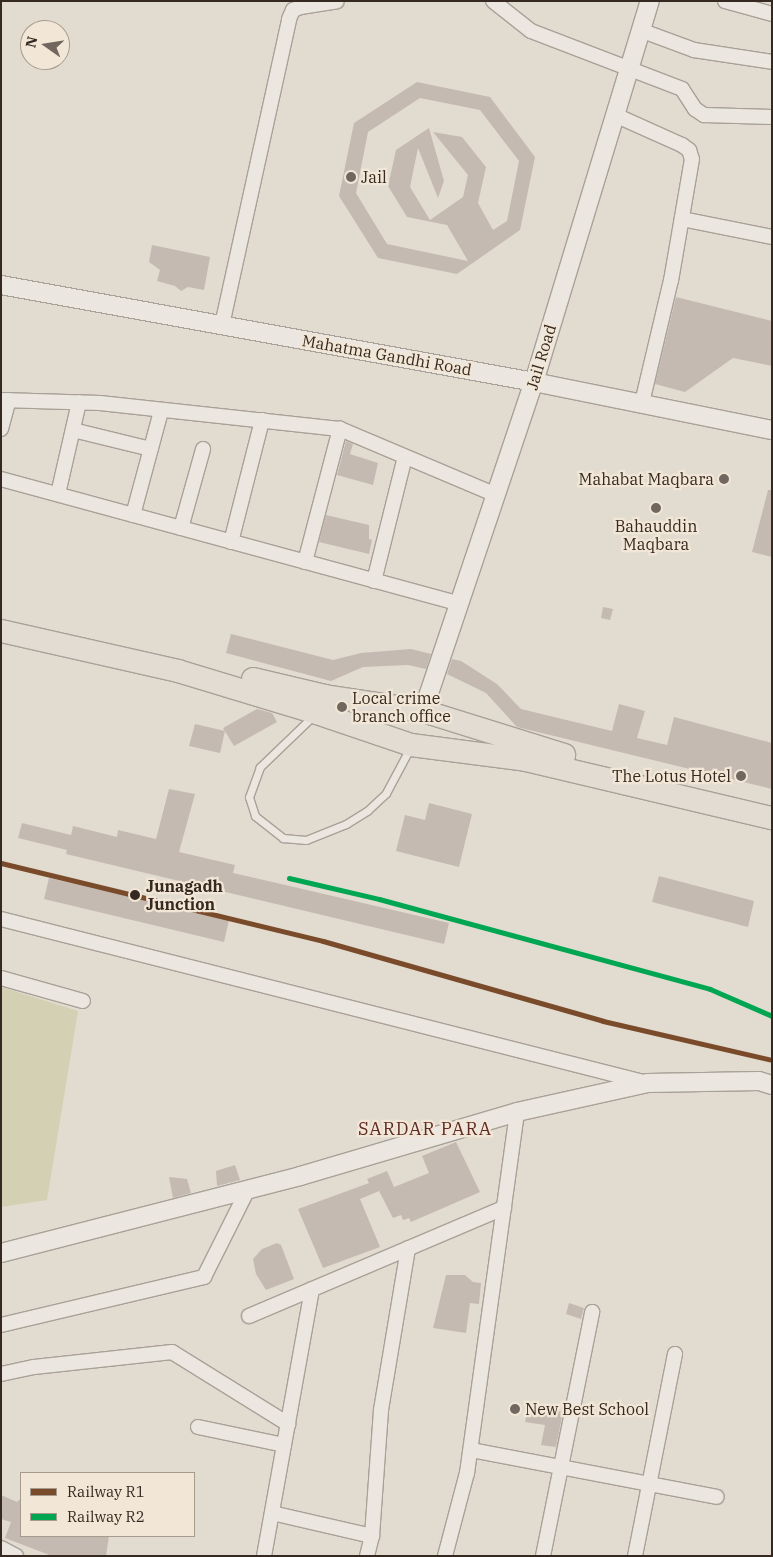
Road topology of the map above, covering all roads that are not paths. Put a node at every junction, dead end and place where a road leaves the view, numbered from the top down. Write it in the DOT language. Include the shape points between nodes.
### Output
graph roads {
  1 [pos="338,1"];
  2 [pos="493,1"];
  3 [pos="650,1"];
  4 [pos="733,2"];
  5 [pos="772,14"];
  6 [pos="640,30"];
  7 [pos="772,62"];
  8 [pos="627,70"];
  9 [pos="615,115"];
  10 [pos="772,117"];
  11 [pos="682,219"];
  12 [pos="772,237"];
  13 [pos="1,285"];
  14 [pos="222,324"];
  15 [pos="534,382"];
  16 [pos="5,400"];
  17 [pos="79,402"];
  18 [pos="642,403"];
  19 [pos="162,411"];
  20 [pos="262,420"];
  21 [pos="1,429"];
  22 [pos="340,429"];
  23 [pos="73,430"];
  24 [pos="772,430"];
  25 [pos="151,449"];
  26 [pos="203,449"];
  27 [pos="405,457"];
  28 [pos="1,479"];
  29 [pos="58,494"];
  30 [pos="496,495"];
  31 [pos="133,515"];
  32 [pos="181,528"];
  33 [pos="231,542"];
  34 [pos="305,562"];
  35 [pos="374,581"];
  36 [pos="460,604"];
  37 [pos="1,620"];
  38 [pos="1,631"];
  39 [pos="392,705"];
  40 [pos="423,711"];
  41 [pos="317,712"];
  42 [pos="475,728"];
  43 [pos="385,736"];
  44 [pos="411,745"];
  45 [pos="469,753"];
  46 [pos="772,807"];
  47 [pos="772,818"];
  48 [pos="1,919"];
  49 [pos="1,978"];
  50 [pos="83,1001"];
  51 [pos="648,1083"];
  52 [pos="772,1085"];
  53 [pos="517,1112"];
  54 [pos="248,1190"];
  55 [pos="504,1208"];
  56 [pos="408,1248"];
  57 [pos="1,1253"];
  58 [pos="312,1289"];
  59 [pos="592,1312"];
  60 [pos="249,1316"];
  61 [pos="1,1325"];
  62 [pos="675,1354"];
  63 [pos="1,1374"];
  64 [pos="288,1424"];
  65 [pos="198,1427"];
  66 [pos="284,1445"];
  67 [pos="471,1450"];
  68 [pos="561,1467"];
  69 [pos="650,1484"];
  70 [pos="717,1497"];
  71 [pos="272,1513"];
  72 [pos="372,1536"];
  73 [pos="1,1548"];
  74 [pos="16,1556"];
  75 [pos="264,1556"];
  76 [pos="367,1556"];
  77 [pos="444,1556"];
  78 [pos="543,1556"];
  79 [pos="636,1556"];
  1 -- 14 [label="street" via="300,7 293,10 289,19"];
  2 -- 8 [label="street" via="531,31"];
  3 -- 6 [label="street, Jail Road"];
  4 -- 5 [label="street"];
  6 -- 7 [label="street" via="694,50"];
  6 -- 8 [label="street, Jail Road"];
  8 -- 9 [label="street, Jail Road"];
  8 -- 10 [label="street" via="682,90 695,109 704,115"];
  9 -- 11 [label="street" via="689,150 692,159"];
  9 -- 15 [label="street, Jail Road"];
  11 -- 12 [label="street"];
  11 -- 18 [label="street"];
  13 -- 14 [label="street, Mahatma Gandhi Road"];
  14 -- 15 [label="street, Mahatma Gandhi Road"];
  15 -- 18 [label="street, Mahatma Gandhi Road"];
  15 -- 30 [label="street, Jail Road"];
  16 -- 17 [label="street"];
  16 -- 21 [label="street"];
  17 -- 19 [label="street"];
  17 -- 23 [label="street"];
  18 -- 24 [label="street, Mahatma Gandhi Road"];
  19 -- 20 [label="street"];
  19 -- 25 [label="street"];
  20 -- 22 [label="street"];
  20 -- 33 [label="street"];
  22 -- 27 [label="street"];
  22 -- 34 [label="street"];
  23 -- 25 [label="street"];
  23 -- 29 [label="street"];
  25 -- 31 [label="street"];
  26 -- 32 [label="street"];
  27 -- 30 [label="street"];
  27 -- 35 [label="street"];
  28 -- 29 [label="street"];
  29 -- 31 [label="street"];
  30 -- 36 [label="street, Jail Road"];
  31 -- 32 [label="street"];
  32 -- 33 [label="street"];
  33 -- 34 [label="street"];
  34 -- 35 [label="street"];
  35 -- 36 [label="street"];
  36 -- 40 [label="street, Jail Road"];
  37 -- 39 [label="main road" via="325,696"];
  38 -- 41 [label="main road" via="178,671"];
  39 -- 40 [label="main road"];
  39 -- 43 [label="main road"];
  40 -- 42 [label="main road"];
  41 -- 43 [label="main road"];
  41 -- 44 [label="lane" via="260,767 254,779 250,797 255,816 283,838 306,840 346,824 367,811 386,793"];
  42 -- 45 [label="main road"];
  42 -- 46 [label="main road" via="580,760"];
  43 -- 44 [label="main road"];
  44 -- 45 [label="main road"];
  45 -- 47 [label="main road" via="526,760"];
  48 -- 51 [label="street"];
  49 -- 50 [label="street"];
  51 -- 52 [label="street" via="759,1081"];
  51 -- 53 [label="street"];
  53 -- 54 [label="street"];
  53 -- 55 [label="street"];
  54 -- 57 [label="street"];
  54 -- 61 [label="street" via="204,1276"];
  55 -- 56 [label="street"];
  55 -- 67 [label="street"];
  56 -- 58 [label="street"];
  56 -- 72 [label="street" via="381,1410"];
  58 -- 60 [label="street"];
  58 -- 64 [label="street"];
  59 -- 68 [label="street"];
  62 -- 69 [label="street"];
  63 -- 64 [label="street" via="34,1366 172,1352"];
  64 -- 66 [label="street"];
  65 -- 66 [label="street"];
  66 -- 71 [label="street"];
  67 -- 68 [label="street"];
  67 -- 77 [label="street"];
  68 -- 69 [label="street"];
  68 -- 78 [label="street"];
  69 -- 70 [label="street"];
  69 -- 79 [label="street"];
  71 -- 72 [label="street"];
  71 -- 75 [label="street"];
  72 -- 76 [label="street"];
  73 -- 74 [label="street"];
}
